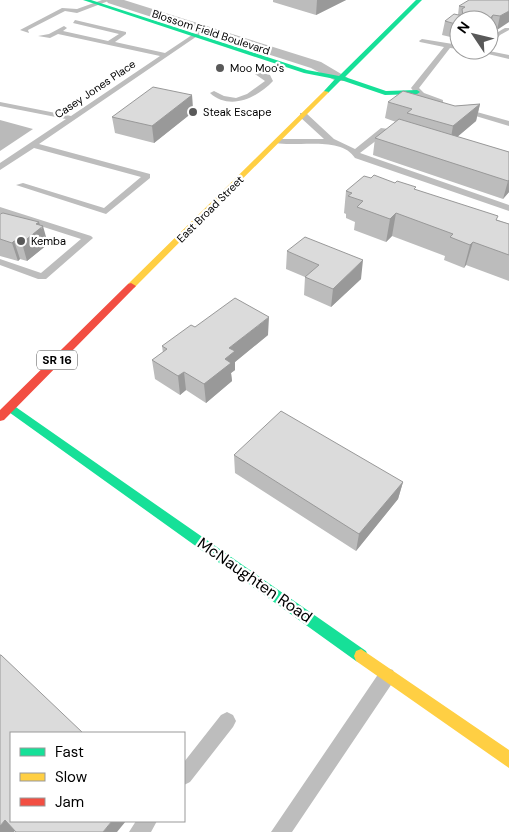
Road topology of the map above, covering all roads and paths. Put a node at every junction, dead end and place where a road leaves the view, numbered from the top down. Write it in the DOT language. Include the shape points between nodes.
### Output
graph roads {
  1 [pos="86,0"];
  2 [pos="419,0"];
  3 [pos="106,1"];
  4 [pos="77,11"];
  5 [pos="76,22"];
  6 [pos="507,29"];
  7 [pos="27,32"];
  8 [pos="58,32"];
  9 [pos="199,32"];
  10 [pos="499,33"];
  11 [pos="41,36"];
  12 [pos="422,41"];
  13 [pos="109,43"];
  14 [pos="447,45"];
  15 [pos="449,49"];
  16 [pos="165,55"];
  17 [pos="488,61"];
  18 [pos="509,64"];
  19 [pos="259,74"];
  20 [pos="341,78"];
  21 [pos="417,92"];
  22 [pos="214,93"];
  23 [pos="0,104"];
  24 [pos="445,104"];
  25 [pos="454,106"];
  26 [pos="304,116"];
  27 [pos="72,118"];
  28 [pos="509,124"];
  29 [pos="410,136"];
  30 [pos="278,141"];
  31 [pos="331,142"];
  32 [pos="32,145"];
  33 [pos="356,152"];
  34 [pos="0,167"];
  35 [pos="20,185"];
  36 [pos="509,208"];
  37 [pos="0,210"];
  38 [pos="0,262"];
  39 [pos="3,409"];
  40 [pos="389,674"];
  41 [pos="227,721"];
  42 [pos="509,760"];
  43 [pos="185,775"];
  44 [pos="147,822"];
  45 [pos="139,832"];
  46 [pos="281,832"];
  1 -- 3 [label="main road, Blossom Field Boulevard"];
  2 -- 20 [label="main road, East Broad Street / SR 16"];
  3 -- 4 [label="lane"];
  3 -- 9 [label="street, Blossom Field Boulevard"];
  4 -- 5 [label="lane" via="88,16"];
  4 -- 7 [label="lane" via="64,9 23,30"];
  5 -- 8 [label="lane"];
  5 -- 13 [label="lane" via="124,33"];
  6 -- 10 [label="lane"];
  8 -- 11 [label="lane"];
  8 -- 13 [label="lane"];
  9 -- 16 [label="lane, Casey Jones Place"];
  9 -- 20 [label="street, Blossom Field Boulevard" via="316,65"];
  12 -- 14 [label="lane"];
  13 -- 16 [label="lane"];
  14 -- 15 [label="lane"];
  14 -- 21 [label="lane" via="416,85"];
  16 -- 27 [label="lane, Casey Jones Place"];
  17 -- 18 [label="lane"];
  19 -- 22 [label="lane" via="268,77 269,81 246,98 234,99"];
  20 -- 21 [label="main road" via="385,93"];
  20 -- 26 [label="main road, East Broad Street / SR 16"];
  21 -- 24 [label="lane"];
  23 -- 27 [label="lane"];
  25 -- 28 [label="lane"];
  26 -- 30 [label="main road, East Broad Street / SR 16"];
  26 -- 31 [label="lane"];
  27 -- 32 [label="lane, Casey Jones Place"];
  29 -- 33 [label="lane" via="384,130"];
  30 -- 31 [label="lane"];
  30 -- 39 [label="main road, East Broad Street / SR 16"];
  31 -- 33 [label="lane"];
  32 -- 34 [label="lane, Casey Jones Place"];
  32 -- 35 [label="lane" via="147,176 106,211"];
  33 -- 36 [label="lane" via="358,156"];
  37 -- 38 [label="lane" via="88,238 42,277"];
  39 -- 40 [label="main road, McNaughten Road"];
  40 -- 42 [label="main road, McNaughten Road"];
  40 -- 46 [label="lane"];
  41 -- 43 [label="lane"];
  44 -- 45 [label="lane"];
}
